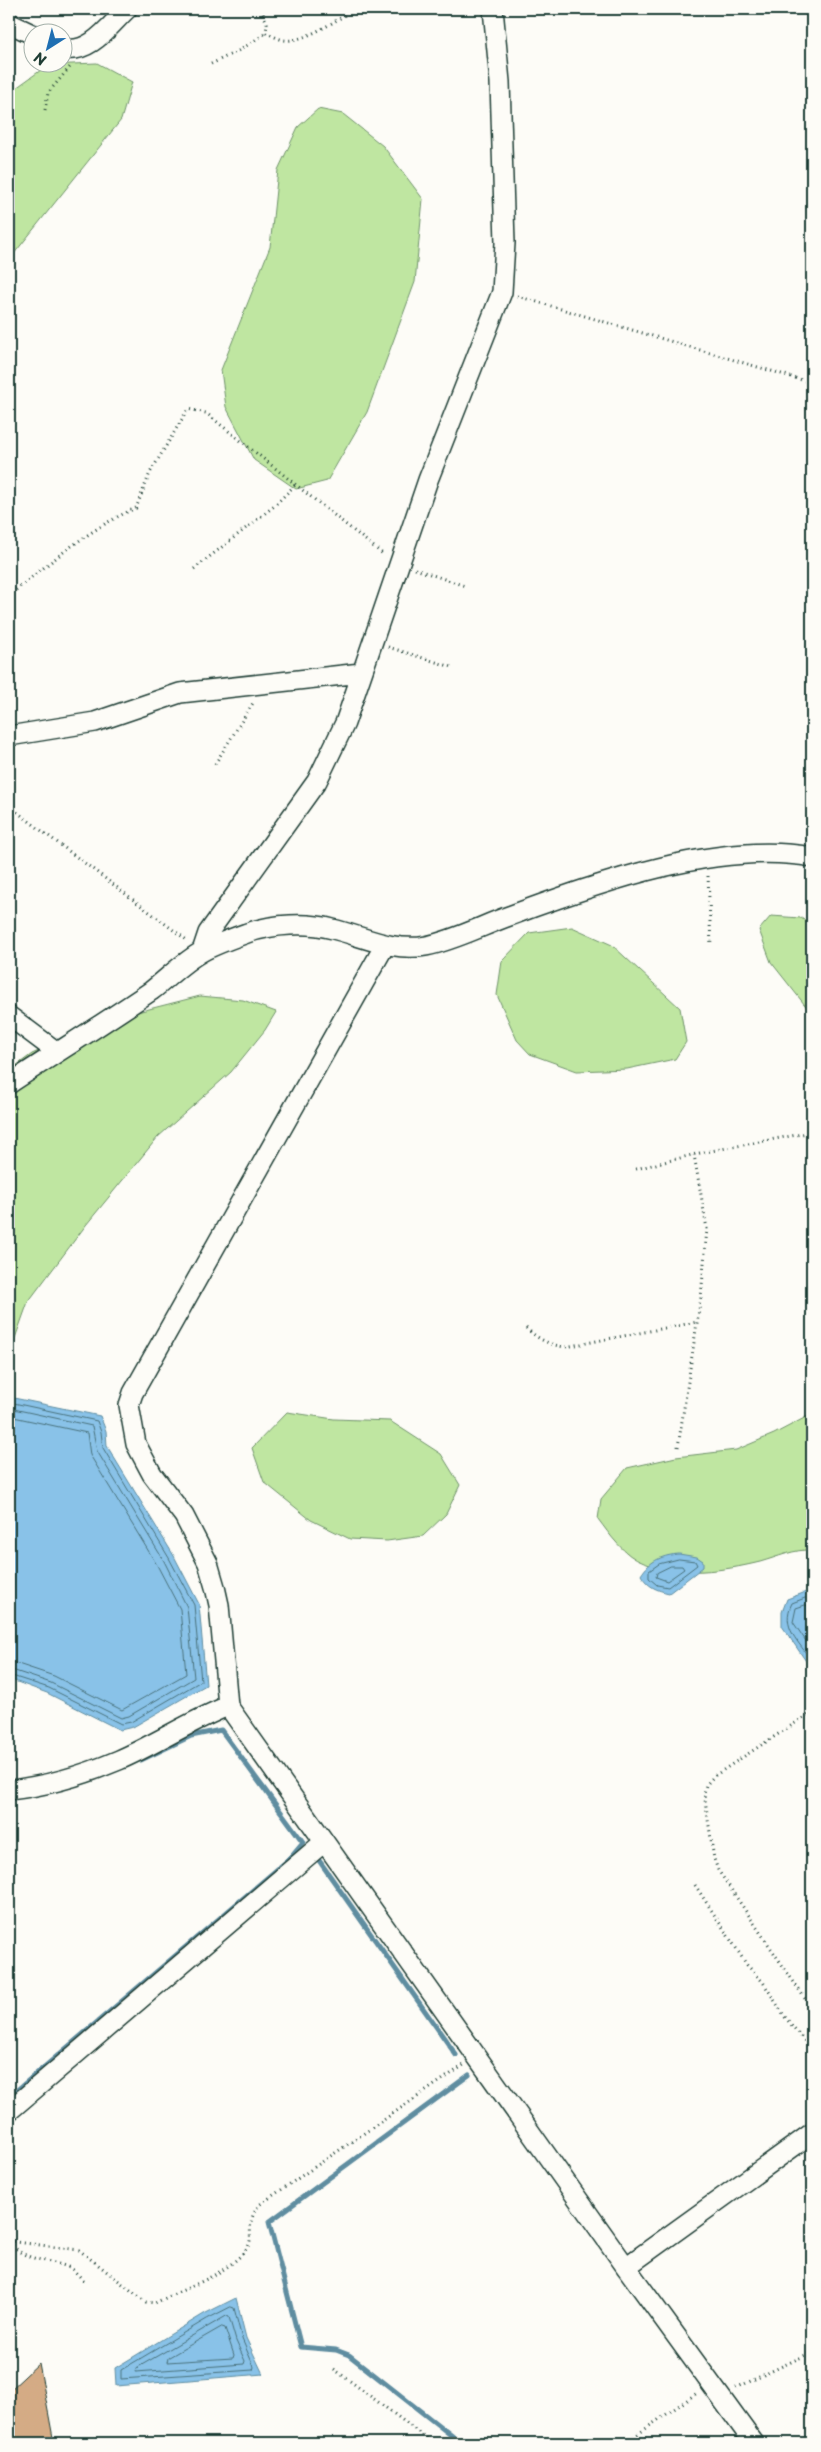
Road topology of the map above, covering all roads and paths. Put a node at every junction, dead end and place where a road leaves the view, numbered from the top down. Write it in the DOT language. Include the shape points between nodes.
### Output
graph roads {
  1 [pos="127,9"];
  2 [pos="260,9"];
  3 [pos="354,9"];
  4 [pos="493,9"];
  5 [pos="809,9"];
  6 [pos="812,19"];
  7 [pos="9,22"];
  8 [pos="22,29"];
  9 [pos="266,33"];
  10 [pos="72,48"];
  11 [pos="72,53"];
  12 [pos="211,64"];
  13 [pos="72,65"];
  14 [pos="66,72"];
  15 [pos="45,110"];
  16 [pos="502,292"];
  17 [pos="812,383"];
  18 [pos="295,485"];
  19 [pos="398,564"];
  20 [pos="194,569"];
  21 [pos="465,586"];
  22 [pos="16,590"];
  23 [pos="371,642"];
  24 [pos="452,667"];
  25 [pos="361,673"];
  26 [pos="261,684"];
  27 [pos="9,736"];
  28 [pos="215,764"];
  29 [pos="9,806"];
  30 [pos="812,857"];
  31 [pos="707,860"];
  32 [pos="385,945"];
  33 [pos="711,945"];
  34 [pos="202,951"];
  35 [pos="9,1016"];
  36 [pos="57,1052"];
  37 [pos="9,1084"];
  38 [pos="812,1134"];
  39 [pos="694,1155"];
  40 [pos="636,1169"];
  41 [pos="697,1322"];
  42 [pos="526,1328"];
  43 [pos="678,1447"];
  44 [pos="228,1706"];
  45 [pos="812,1712"];
  46 [pos="9,1790"];
  47 [pos="324,1842"];
  48 [pos="695,1885"];
  49 [pos="812,2009"];
  50 [pos="812,2050"];
  51 [pos="478,2056"];
  52 [pos="9,2111"];
  53 [pos="812,2133"];
  54 [pos="10,2241"];
  55 [pos="626,2267"];
  56 [pos="85,2282"];
  57 [pos="812,2352"];
  58 [pos="334,2369"];
  59 [pos="716,2391"];
  60 [pos="433,2443"];
  61 [pos="625,2443"];
  62 [pos="754,2443"];
  1 -- 10 [label="street" via="95,40"];
  2 -- 9 [label="path" via="267,23"];
  3 -- 9 [label="path" via="326,27 294,40"];
  4 -- 16 [label="street" via="500,91 505,243"];
  5 -- 6 [label="path"];
  7 -- 8 [label="street"];
  9 -- 12 [label="path"];
  11 -- 13 [label="path" via="76,60"];
  14 -- 15 [label="path" via="48,93"];
  16 -- 17 [label="path"];
  16 -- 19 [label="street"];
  18 -- 19 [label="path"];
  18 -- 20 [label="path" via="273,507"];
  18 -- 22 [label="path" via="206,413 188,409 150,473 136,508 113,518"];
  19 -- 21 [label="path"];
  19 -- 23 [label="street"];
  23 -- 24 [label="path"];
  23 -- 25 [label="street"];
  25 -- 26 [label="street"];
  25 -- 34 [label="street" via="345,723 318,781 208,932"];
  26 -- 27 [label="street" via="180,693 95,722"];
  26 -- 28 [label="path"];
  29 -- 34 [label="path"];
  30 -- 31 [label="street" via="764,854"];
  31 -- 32 [label="street" via="626,876 485,924 448,940 411,948"];
  31 -- 33 [label="path"];
  32 -- 34 [label="street" via="331,928 309,925 250,932"];
  32 -- 44 [label="street" via="129,1405 136,1444 152,1474 184,1516 208,1562 219,1605"];
  34 -- 36 [label="street" via="151,990"];
  35 -- 36 [label="street"];
  36 -- 37 [label="street"];
  38 -- 39 [label="path"];
  39 -- 40 [label="path"];
  39 -- 41 [label="path" via="707,1229"];
  41 -- 42 [label="path" via="565,1347 536,1338"];
  41 -- 43 [label="path"];
  44 -- 46 [label="street" via="120,1760 54,1783"];
  44 -- 47 [label="street"];
  45 -- 49 [label="path" via="714,1776 704,1793 718,1870"];
  47 -- 51 [label="street"];
  47 -- 52 [label="street"];
  48 -- 50 [label="path" via="747,1965"];
  51 -- 54 [label="path" via="259,2206 250,2219 250,2244 233,2262 156,2303 146,2302 79,2250"];
  51 -- 55 [label="street"];
  53 -- 55 [label="street"];
  54 -- 56 [label="path" via="14,2249 38,2260 70,2268"];
  55 -- 59 [label="street"];
  57 -- 59 [label="path" via="731,2390"];
  58 -- 60 [label="path"];
  59 -- 61 [label="path"];
  59 -- 62 [label="street"];
}
